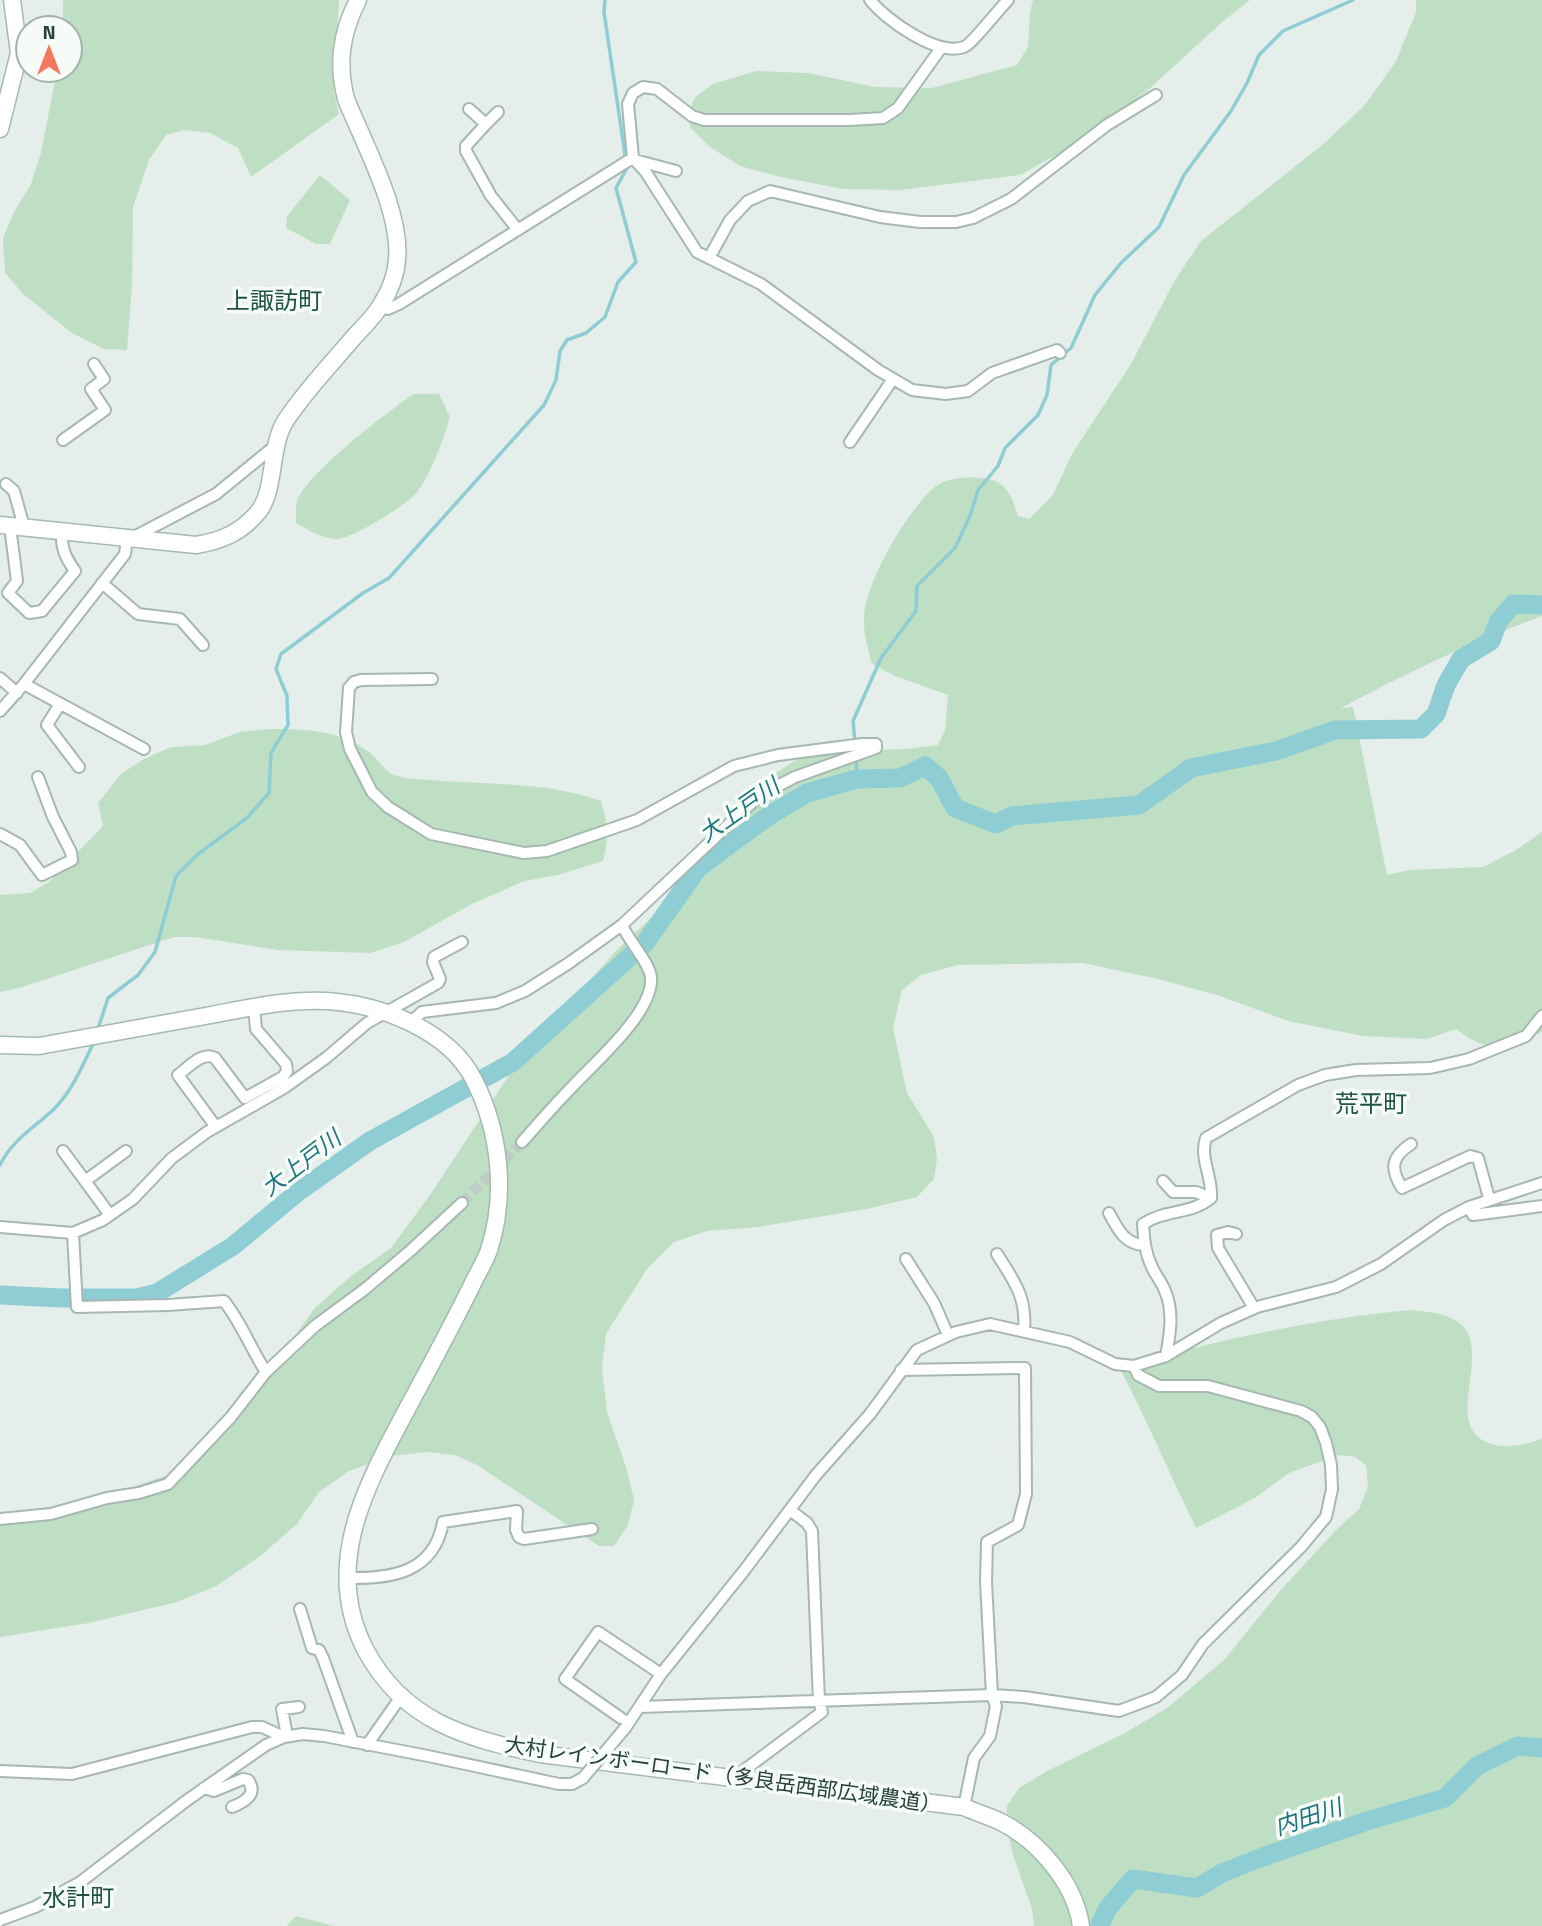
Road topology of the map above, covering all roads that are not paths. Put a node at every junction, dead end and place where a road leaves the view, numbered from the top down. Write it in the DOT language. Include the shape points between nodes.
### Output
graph roads {
  1 [pos="12,0"];
  2 [pos="358,0"];
  3 [pos="870,0"];
  4 [pos="1008,0"];
  5 [pos="941,48"];
  6 [pos="5,87"];
  7 [pos="1156,95"];
  8 [pos="469,109"];
  9 [pos="498,112"];
  10 [pos="486,124"];
  11 [pos="0,130"];
  12 [pos="632,158"];
  13 [pos="676,171"];
  14 [pos="518,230"];
  15 [pos="709,258"];
  16 [pos="381,306"];
  17 [pos="1060,353"];
  18 [pos="94,364"];
  19 [pos="893,379"];
  20 [pos="63,440"];
  21 [pos="850,442"];
  22 [pos="275,445"];
  23 [pos="6,484"];
  24 [pos="11,526"];
  25 [pos="62,531"];
  26 [pos="130,538"];
  27 [pos="102,583"];
  28 [pos="203,645"];
  29 [pos="0,678"];
  30 [pos="432,679"];
  31 [pos="21,688"];
  32 [pos="60,704"];
  33 [pos="0,711"];
  34 [pos="144,749"];
  35 [pos="79,767"];
  36 [pos="38,777"];
  37 [pos="0,834"];
  38 [pos="624,930"];
  39 [pos="462,942"];
  40 [pos="254,1007"];
  41 [pos="385,1013"];
  42 [pos="1542,1016"];
  43 [pos="410,1023"];
  44 [pos="0,1045"];
  45 [pos="216,1127"];
  46 [pos="522,1142"];
  47 [pos="1411,1144"];
  48 [pos="63,1151"];
  49 [pos="126,1151"];
  50 [pos="85,1181"];
  51 [pos="1163,1181"];
  52 [pos="1542,1183"];
  53 [pos="1211,1198"];
  54 [pos="1489,1199"];
  55 [pos="462,1203"];
  56 [pos="1542,1206"];
  57 [pos="1469,1207"];
  58 [pos="1109,1213"];
  59 [pos="110,1215"];
  60 [pos="0,1227"];
  61 [pos="73,1233"];
  62 [pos="1236,1234"];
  63 [pos="1144,1245"];
  64 [pos="997,1254"];
  65 [pos="906,1259"];
  66 [pos="1255,1308"];
  67 [pos="1024,1331"];
  68 [pos="948,1335"];
  69 [pos="1166,1356"];
  70 [pos="1134,1366"];
  71 [pos="901,1370"];
  72 [pos="266,1372"];
  73 [pos="790,1510"];
  74 [pos="0,1519"];
  75 [pos="593,1529"];
  76 [pos="347,1578"];
  77 [pos="300,1609"];
  78 [pos="661,1674"];
  79 [pos="992,1695"];
  80 [pos="400,1698"];
  81 [pos="819,1701"];
  82 [pos="299,1707"];
  83 [pos="640,1707"];
  84 [pos="627,1725"];
  85 [pos="285,1737"];
  86 [pos="353,1742"];
  87 [pos="368,1745"];
  88 [pos="0,1771"];
  89 [pos="735,1777"];
  90 [pos="205,1788"];
  91 [pos="232,1807"];
  92 [pos="964,1807"];
  93 [pos="0,1920"];
  94 [pos="1081,1926"];
  1 -- 6 [label="street" via="19,53"];
  2 -- 16 [label="street" via="340,53 341,80 393,214 397,261"];
  3 -- 5 [label="street" via="895,22"];
  4 -- 5 [label="street" via="964,47"];
  5 -- 12 [label="street" via="898,108 883,118 704,120 657,89 643,87 632,93 628,104"];
  6 -- 11 [label="street"];
  7 -- 15 [label="street" via="1107,125 1011,199 973,218 920,222 880,217 770,191 748,201 730,220"];
  8 -- 10 [label="street"];
  9 -- 10 [label="street"];
  10 -- 14 [label="street" via="466,146 467,151 491,196"];
  12 -- 13 [label="street"];
  12 -- 14 [label="street"];
  12 -- 15 [label="street" via="697,252"];
  14 -- 16 [label="street" via="399,304 388,309"];
  15 -- 19 [label="street" via="761,284"];
  16 -- 22 [label="street" via="303,396"];
  17 -- 19 [label="street" via="1057,350 992,373 968,391 912,390"];
  18 -- 20 [label="street" via="104,379 92,389 105,410"];
  19 -- 21 [label="street"];
  22 -- 26 [label="street" via="216,494"];
  22 -- 26 [label="street" via="261,508 232,536 196,545"];
  23 -- 24 [label="street" via="14,491"];
  24 -- 25 [label="street"];
  24 -- 25 [label="street" via="17,581 8,593 29,613 42,611 75,571 61,546"];
  25 -- 26 [label="street"];
  26 -- 27 [label="street" via="125,554"];
  27 -- 28 [label="street" via="138,614 180,619"];
  27 -- 31 [label="street"];
  29 -- 31 [label="street"];
  30 -- 38 [label="street" via="361,680 349,688 346,732 372,792 431,834 524,853 547,851 637,820 734,766 778,755 876,744 868,752 795,777 760,795"];
  31 -- 32 [label="street"];
  31 -- 33 [label="street"];
  32 -- 34 [label="street"];
  32 -- 35 [label="street" via="47,726"];
  36 -- 37 [label="street" via="72,860 42,875 20,845"];
  38 -- 43 [label="street" via="525,991 496,1003 422,1012"];
  38 -- 46 [label="street" via="651,978 637,1015"];
  39 -- 41 [label="street" via="434,957 439,983"];
  40 -- 41 [label="street, 大村レインボーロード（多良岳西部広域農道）" via="325,1001"];
  40 -- 44 [label="street, 大村レインボーロード（多良岳西部広域農道）" via="39,1046"];
  40 -- 45 [label="street" via="256,1029 286,1065 283,1077 245,1097 210,1055 178,1075"];
  41 -- 43 [label="street, 大村レインボーロード（多良岳西部広域農道）"];
  41 -- 45 [label="street" via="284,1088"];
  42 -- 53 [label="street" via="1526,1036 1469,1059 1430,1068 1356,1070 1298,1085 1206,1138"];
  43 -- 76 [label="street, 大村レインボーロード（多良岳西部広域農道）" via="468,1067 486,1104 496,1144 498,1194 489,1251 366,1488 348,1549"];
  45 -- 59 [label="street" via="172,1158 133,1199"];
  47 -- 54 [label="street" via="1393,1165 1402,1188 1475,1156"];
  48 -- 50 [label="street"];
  49 -- 50 [label="street"];
  50 -- 59 [label="street"];
  51 -- 53 [label="street" via="1174,1192 1196,1192"];
  52 -- 54 [label="street"];
  53 -- 63 [label="street" via="1200,1207 1164,1213 1143,1224"];
  54 -- 57 [label="street"];
  55 -- 72 [label="street"];
  56 -- 57 [label="street" via="1473,1215"];
  57 -- 66 [label="street" via="1359,1277"];
  58 -- 63 [label="street" via="1126,1241"];
  59 -- 61 [label="street"];
  60 -- 61 [label="street"];
  61 -- 72 [label="street" via="77,1307 224,1301"];
  62 -- 66 [label="street" via="1217,1235 1218,1248"];
  63 -- 69 [label="street" via="1170,1308"];
  64 -- 67 [label="street" via="1017,1283"];
  65 -- 68 [label="street"];
  66 -- 69 [label="street"];
  67 -- 68 [label="street" via="990,1324"];
  67 -- 70 [label="street" via="1070,1342 1115,1364"];
  68 -- 71 [label="street" via="918,1350"];
  69 -- 70 [label="street"];
  70 -- 79 [label="street" via="1138,1375 1159,1386 1208,1386 1312,1417 1320,1427 1331,1465 1326,1517 1156,1698 1119,1711"];
  71 -- 73 [label="street"];
  71 -- 79 [label="street" via="1025,1368 1026,1494 1018,1525 987,1542"];
  72 -- 74 [label="street" via="231,1417 167,1484 51,1514"];
  73 -- 78 [label="street"];
  73 -- 81 [label="street" via="811,1531"];
  75 -- 76 [label="street" via="524,1539 516,1530 517,1511 443,1522 440,1539 407,1572"];
  76 -- 80 [label="street, 大村レインボーロード（多良岳西部広域農道）" via="356,1632 376,1669"];
  77 -- 86 [label="street"];
  78 -- 83 [label="street"];
  78 -- 84 [label="street" via="598,1632 565,1679"];
  79 -- 81 [label="street"];
  79 -- 92 [label="street" via="996,1706 990,1736 974,1758"];
  80 -- 87 [label="street"];
  80 -- 89 [label="street, 大村レインボーロード（多良岳西部広域農道）" via="436,1722 503,1746"];
  81 -- 83 [label="street"];
  81 -- 89 [label="street" via="822,1712"];
  82 -- 85 [label="street" via="282,1709"];
  83 -- 84 [label="street"];
  84 -- 87 [label="street, bridge" via="583,1778 572,1784"];
  85 -- 86 [label="street" via="303,1734"];
  85 -- 88 [label="street" via="252,1727 72,1774"];
  85 -- 90 [label="street"];
  86 -- 87 [label="street"];
  89 -- 92 [label="street, 大村レインボーロード（多良岳西部広域農道）"];
  90 -- 91 [label="street" via="214,1791 248,1780 251,1794"];
  90 -- 93 [label="street, bridge" via="79,1883"];
  92 -- 94 [label="street, 大村レインボーロード（多良岳西部広域農道）" via="1001,1822 1054,1864 1071,1893"];
}
